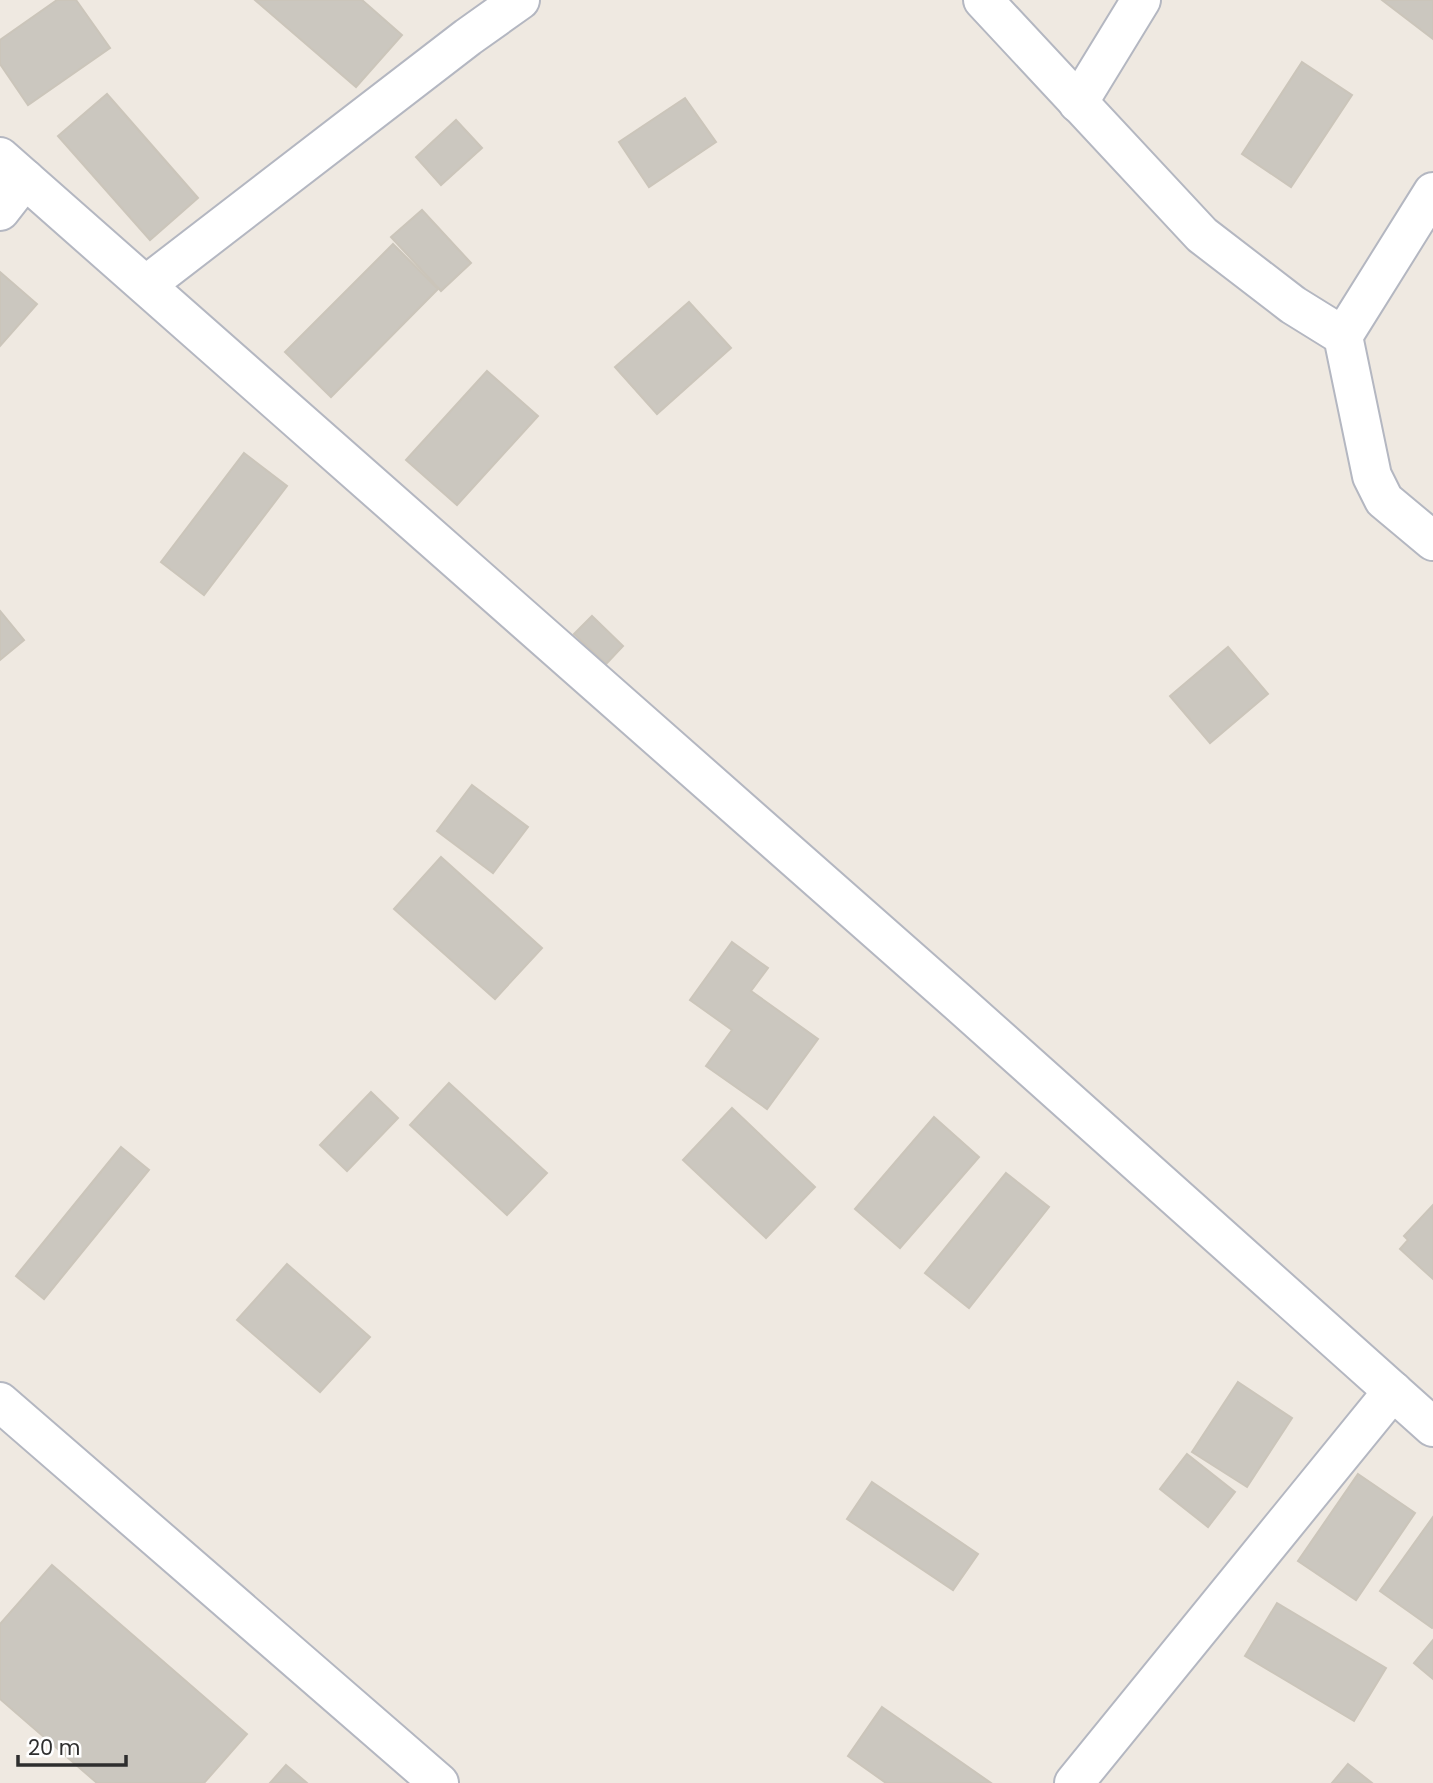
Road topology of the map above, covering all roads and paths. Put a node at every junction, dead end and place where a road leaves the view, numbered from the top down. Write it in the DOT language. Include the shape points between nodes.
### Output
graph roads {
  1 [pos="520,0"];
  2 [pos="983,0"];
  3 [pos="1142,0"];
  4 [pos="1078,103"];
  5 [pos="13,168"];
  6 [pos="1433,192"];
  7 [pos="0,211"];
  8 [pos="146,285"];
  9 [pos="1343,337"];
  10 [pos="1433,541"];
  11 [pos="1393,1391"];
  12 [pos="0,1402"];
  13 [pos="1433,1427"];
  14 [pos="439,1783"];
  15 [pos="1074,1783"];
  1 -- 8 [label="street"];
  2 -- 4 [label="street"];
  3 -- 4 [label="street"];
  4 -- 9 [label="street" via="1202,235"];
  5 -- 7 [label="street"];
  5 -- 8 [label="street"];
  6 -- 9 [label="street"];
  8 -- 11 [label="street"];
  9 -- 10 [label="street" via="1372,476 1384,500"];
  11 -- 13 [label="street"];
  11 -- 15 [label="street"];
  12 -- 14 [label="street"];
}
